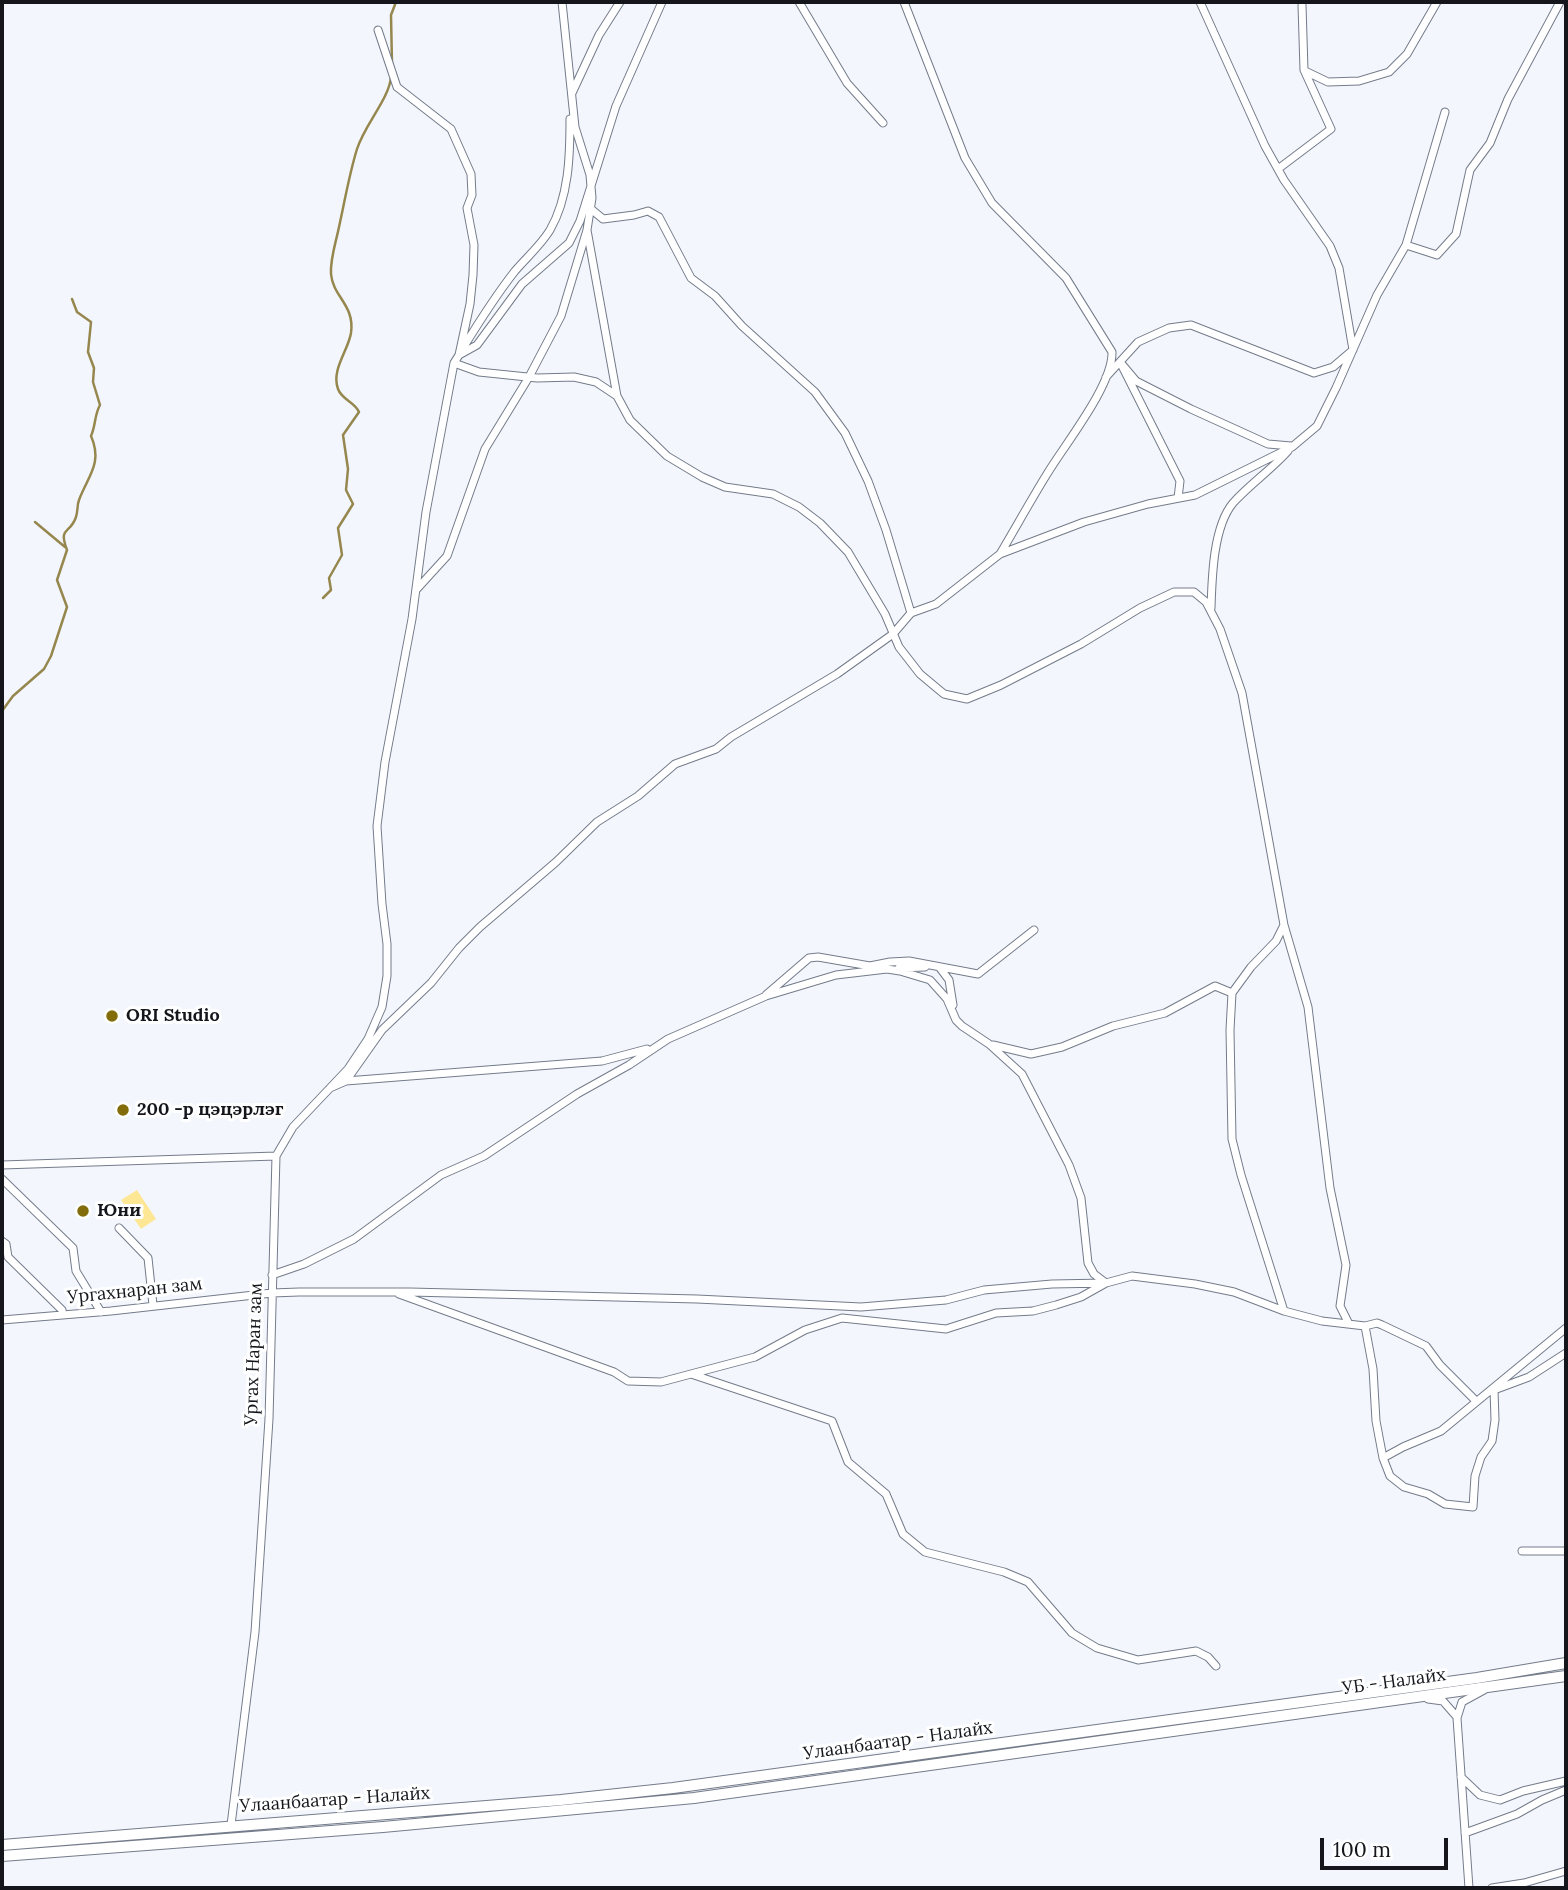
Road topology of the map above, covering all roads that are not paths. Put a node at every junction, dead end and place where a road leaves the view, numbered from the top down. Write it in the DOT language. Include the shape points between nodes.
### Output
graph roads {
  1 [pos="562,2"];
  2 [pos="620,2"];
  3 [pos="662,2"];
  4 [pos="799,2"];
  5 [pos="904,2"];
  6 [pos="1200,2"];
  7 [pos="1437,2"];
  8 [pos="1560,2"];
  9 [pos="1302,5"];
  10 [pos="378,30"];
  11 [pos="1304,71"];
  12 [pos="571,95"];
  13 [pos="1445,112"];
  14 [pos="883,122"];
  15 [pos="1278,169"];
  16 [pos="590,187"];
  17 [pos="591,209"];
  18 [pos="587,230"];
  19 [pos="1406,245"];
  20 [pos="1353,350"];
  21 [pos="460,355"];
  22 [pos="1120,362"];
  23 [pos="454,363"];
  24 [pos="529,377"];
  25 [pos="1106,377"];
  26 [pos="617,396"];
  27 [pos="1292,447"];
  28 [pos="1178,498"];
  29 [pos="1000,554"];
  30 [pos="416,591"];
  31 [pos="1211,612"];
  32 [pos="911,613"];
  33 [pos="893,634"];
  34 [pos="1284,925"];
  35 [pos="1034,930"];
  36 [pos="937,966"];
  37 [pos="887,969"];
  38 [pos="1232,993"];
  39 [pos="766,996"];
  40 [pos="953,1009"];
  41 [pos="989,1044"];
  42 [pos="654,1046"];
  43 [pos="346,1081"];
  44 [pos="330,1088"];
  45 [pos="276,1156"];
  46 [pos="2,1165"];
  47 [pos="2,1180"];
  48 [pos="119,1228"];
  49 [pos="2,1241"];
  50 [pos="272,1275"];
  51 [pos="1107,1283"];
  52 [pos="272,1293"];
  53 [pos="397,1293"];
  54 [pos="153,1305"];
  55 [pos="1284,1311"];
  56 [pos="101,1312"];
  57 [pos="63,1315"];
  58 [pos="2,1320"];
  59 [pos="1349,1324"];
  60 [pos="1365,1326"];
  61 [pos="1566,1328"];
  62 [pos="1566,1353"];
  63 [pos="691,1374"];
  64 [pos="1494,1390"];
  65 [pos="1476,1401"];
  66 [pos="1383,1458"];
  67 [pos="1522,1551"];
  68 [pos="1566,1551"];
  69 [pos="1566,1663"];
  70 [pos="1216,1666"];
  71 [pos="1566,1676"];
  72 [pos="1489,1687"];
  73 [pos="1418,1697"];
  74 [pos="1457,1718"];
  75 [pos="1227,1724"];
  76 [pos="1461,1777"];
  77 [pos="1566,1781"];
  78 [pos="1566,1790"];
  79 [pos="231,1825"];
  80 [pos="1465,1833"];
  81 [pos="2,1845"];
  82 [pos="2,1856"];
  83 [pos="1566,1871"];
  84 [pos="1469,1888"];
  85 [pos="1492,1888"];
  1 -- 12 [label="street"];
  2 -- 12 [label="street"];
  3 -- 16 [label="street" via="616,106"];
  4 -- 14 [label="street" via="847,83"];
  5 -- 25 [label="street" via="965,158 992,202 1066,278 1080,299 1112,352 1113,366"];
  6 -- 15 [label="street"];
  7 -- 11 [label="street" via="1407,54 1389,72 1359,81 1328,82"];
  8 -- 19 [label="street" via="1490,143 1470,170 1456,234 1437,255"];
  9 -- 11 [label="street"];
  10 -- 21 [label="street" via="397,87 451,129 471,174 467,208 473,265"];
  11 -- 15 [label="street" via="1331,129"];
  12 -- 16 [label="street"];
  12 -- 21 [label="street" via="564,194 550,230 483,315"];
  13 -- 19 [label="street"];
  15 -- 20 [label="street" via="1330,246 1339,268"];
  16 -- 17 [label="street"];
  16 -- 21 [label="street" via="569,243 522,284 477,345"];
  17 -- 18 [label="street"];
  17 -- 32 [label="street" via="603,219 648,211 659,217 691,278 815,392 845,433 868,481"];
  18 -- 24 [label="street" via="561,316"];
  18 -- 26 [label="street"];
  19 -- 20 [label="street"];
  20 -- 22 [label="street" via="1333,368 1314,373 1191,325 1169,328 1138,342"];
  20 -- 27 [label="street" via="1317,426"];
  21 -- 23 [label="street"];
  22 -- 25 [label="street"];
  22 -- 27 [label="street" via="1136,381 1191,410 1268,444"];
  22 -- 28 [label="street" via="1180,481"];
  23 -- 24 [label="street" via="479,372"];
  23 -- 30 [label="street"];
  24 -- 26 [label="street" via="585,379"];
  24 -- 30 [label="street" via="485,449 447,556"];
  25 -- 29 [label="street"];
  26 -- 33 [label="street" via="630,420 667,456 725,487 774,494 820,523 848,552"];
  27 -- 28 [label="street" via="1195,495"];
  27 -- 31 [label="street" via="1224,517"];
  28 -- 29 [label="street" via="1084,522"];
  29 -- 32 [label="street" via="936,604"];
  30 -- 44 [label="street" via="377,826 387,944 382,1007 368,1039"];
  31 -- 33 [label="street" via="1194,592 1174,592 1070,650 967,699 944,694 920,674"];
  31 -- 34 [label="street" via="1242,693"];
  32 -- 33 [label="street"];
  33 -- 43 [label="street" via="716,749 675,764 638,796 597,822 459,948 431,984 382,1030"];
  34 -- 38 [label="street"];
  34 -- 59 [label="street" via="1308,1007 1330,1188 1346,1265 1340,1306"];
  35 -- 36 [label="street" via="978,974"];
  36 -- 37 [label="street"];
  36 -- 39 [label="street" via="909,961 870,966 808,958"];
  36 -- 40 [label="street" via="949,980"];
  37 -- 39 [label="street" via="836,975"];
  37 -- 40 [label="street" via="930,980"];
  38 -- 41 [label="street" via="1215,986 1165,1013 1031,1054"];
  38 -- 55 [label="street" via="1232,1139"];
  39 -- 42 [label="street"];
  40 -- 41 [label="street" via="962,1027"];
  41 -- 51 [label="street" via="1022,1074 1069,1165 1082,1198 1087,1263"];
  42 -- 43 [label="street" via="602,1061"];
  42 -- 50 [label="street" via="484,1156 441,1175 354,1239"];
  43 -- 44 [label="street"];
  44 -- 45 [label="street" via="293,1127"];
  45 -- 46 [label="street"];
  45 -- 50 [label="street, Ургах Наран зам"];
  47 -- 56 [label="street" via="73,1248 76,1271"];
  48 -- 54 [label="street" via="148,1258"];
  49 -- 57 [label="street" via="8,1257"];
  50 -- 52 [label="street, Ургах Наран зам"];
  51 -- 53 [label="street, Ургахнаран зам" via="984,1290 946,1300 861,1307"];
  51 -- 55 [label="street" via="1132,1276 1195,1284 1234,1292"];
  51 -- 63 [label="street" via="1056,1305 996,1313 946,1329 842,1318 805,1330 755,1357"];
  52 -- 53 [label="street, Ургахнаран зам"];
  52 -- 54 [label="street, Ургахнаран зам"];
  52 -- 79 [label="street, Ургах Наран зам" via="255,1632"];
  53 -- 63 [label="street" via="628,1381 661,1382"];
  54 -- 56 [label="street, Ургахнаран зам"];
  55 -- 59 [label="street"];
  56 -- 57 [label="street, Ургахнаран зам"];
  57 -- 58 [label="street, Ургахнаран зам"];
  59 -- 60 [label="street"];
  60 -- 65 [label="street" via="1377,1323 1426,1346"];
  60 -- 66 [label="street"];
  61 -- 64 [label="street"];
  62 -- 64 [label="street" via="1529,1377"];
  63 -- 70 [label="street" via="832,1420 848,1462 886,1494 903,1534 925,1552 1028,1582 1072,1633 1097,1648 1138,1660 1196,1651"];
  64 -- 65 [label="street"];
  64 -- 66 [label="street" via="1492,1441 1475,1476 1473,1507 1445,1504 1404,1487 1390,1476"];
  65 -- 66 [label="street" via="1441,1432"];
  67 -- 68 [label="street"];
  69 -- 79 [label="highway, Улаанбаатар - Налайх" via="673,1788"];
  71 -- 72 [label="highway, УБ - Налайх"];
  72 -- 73 [label="highway, УБ - Налайх"];
  72 -- 74 [label="street" via="1462,1702"];
  73 -- 74 [label="street" via="1443,1701"];
  73 -- 75 [label="highway, УБ - Налайх"];
  74 -- 76 [label="street"];
  75 -- 82 [label="highway, Улаанбаатар - Налайх" via="694,1798"];
  76 -- 77 [label="street" via="1480,1795 1500,1800"];
  76 -- 80 [label="street"];
  78 -- 80 [label="street"];
  79 -- 81 [label="highway, Улаанбаатар - Налайх"];
  80 -- 84 [label="street"];
  83 -- 85 [label="street"];
}
